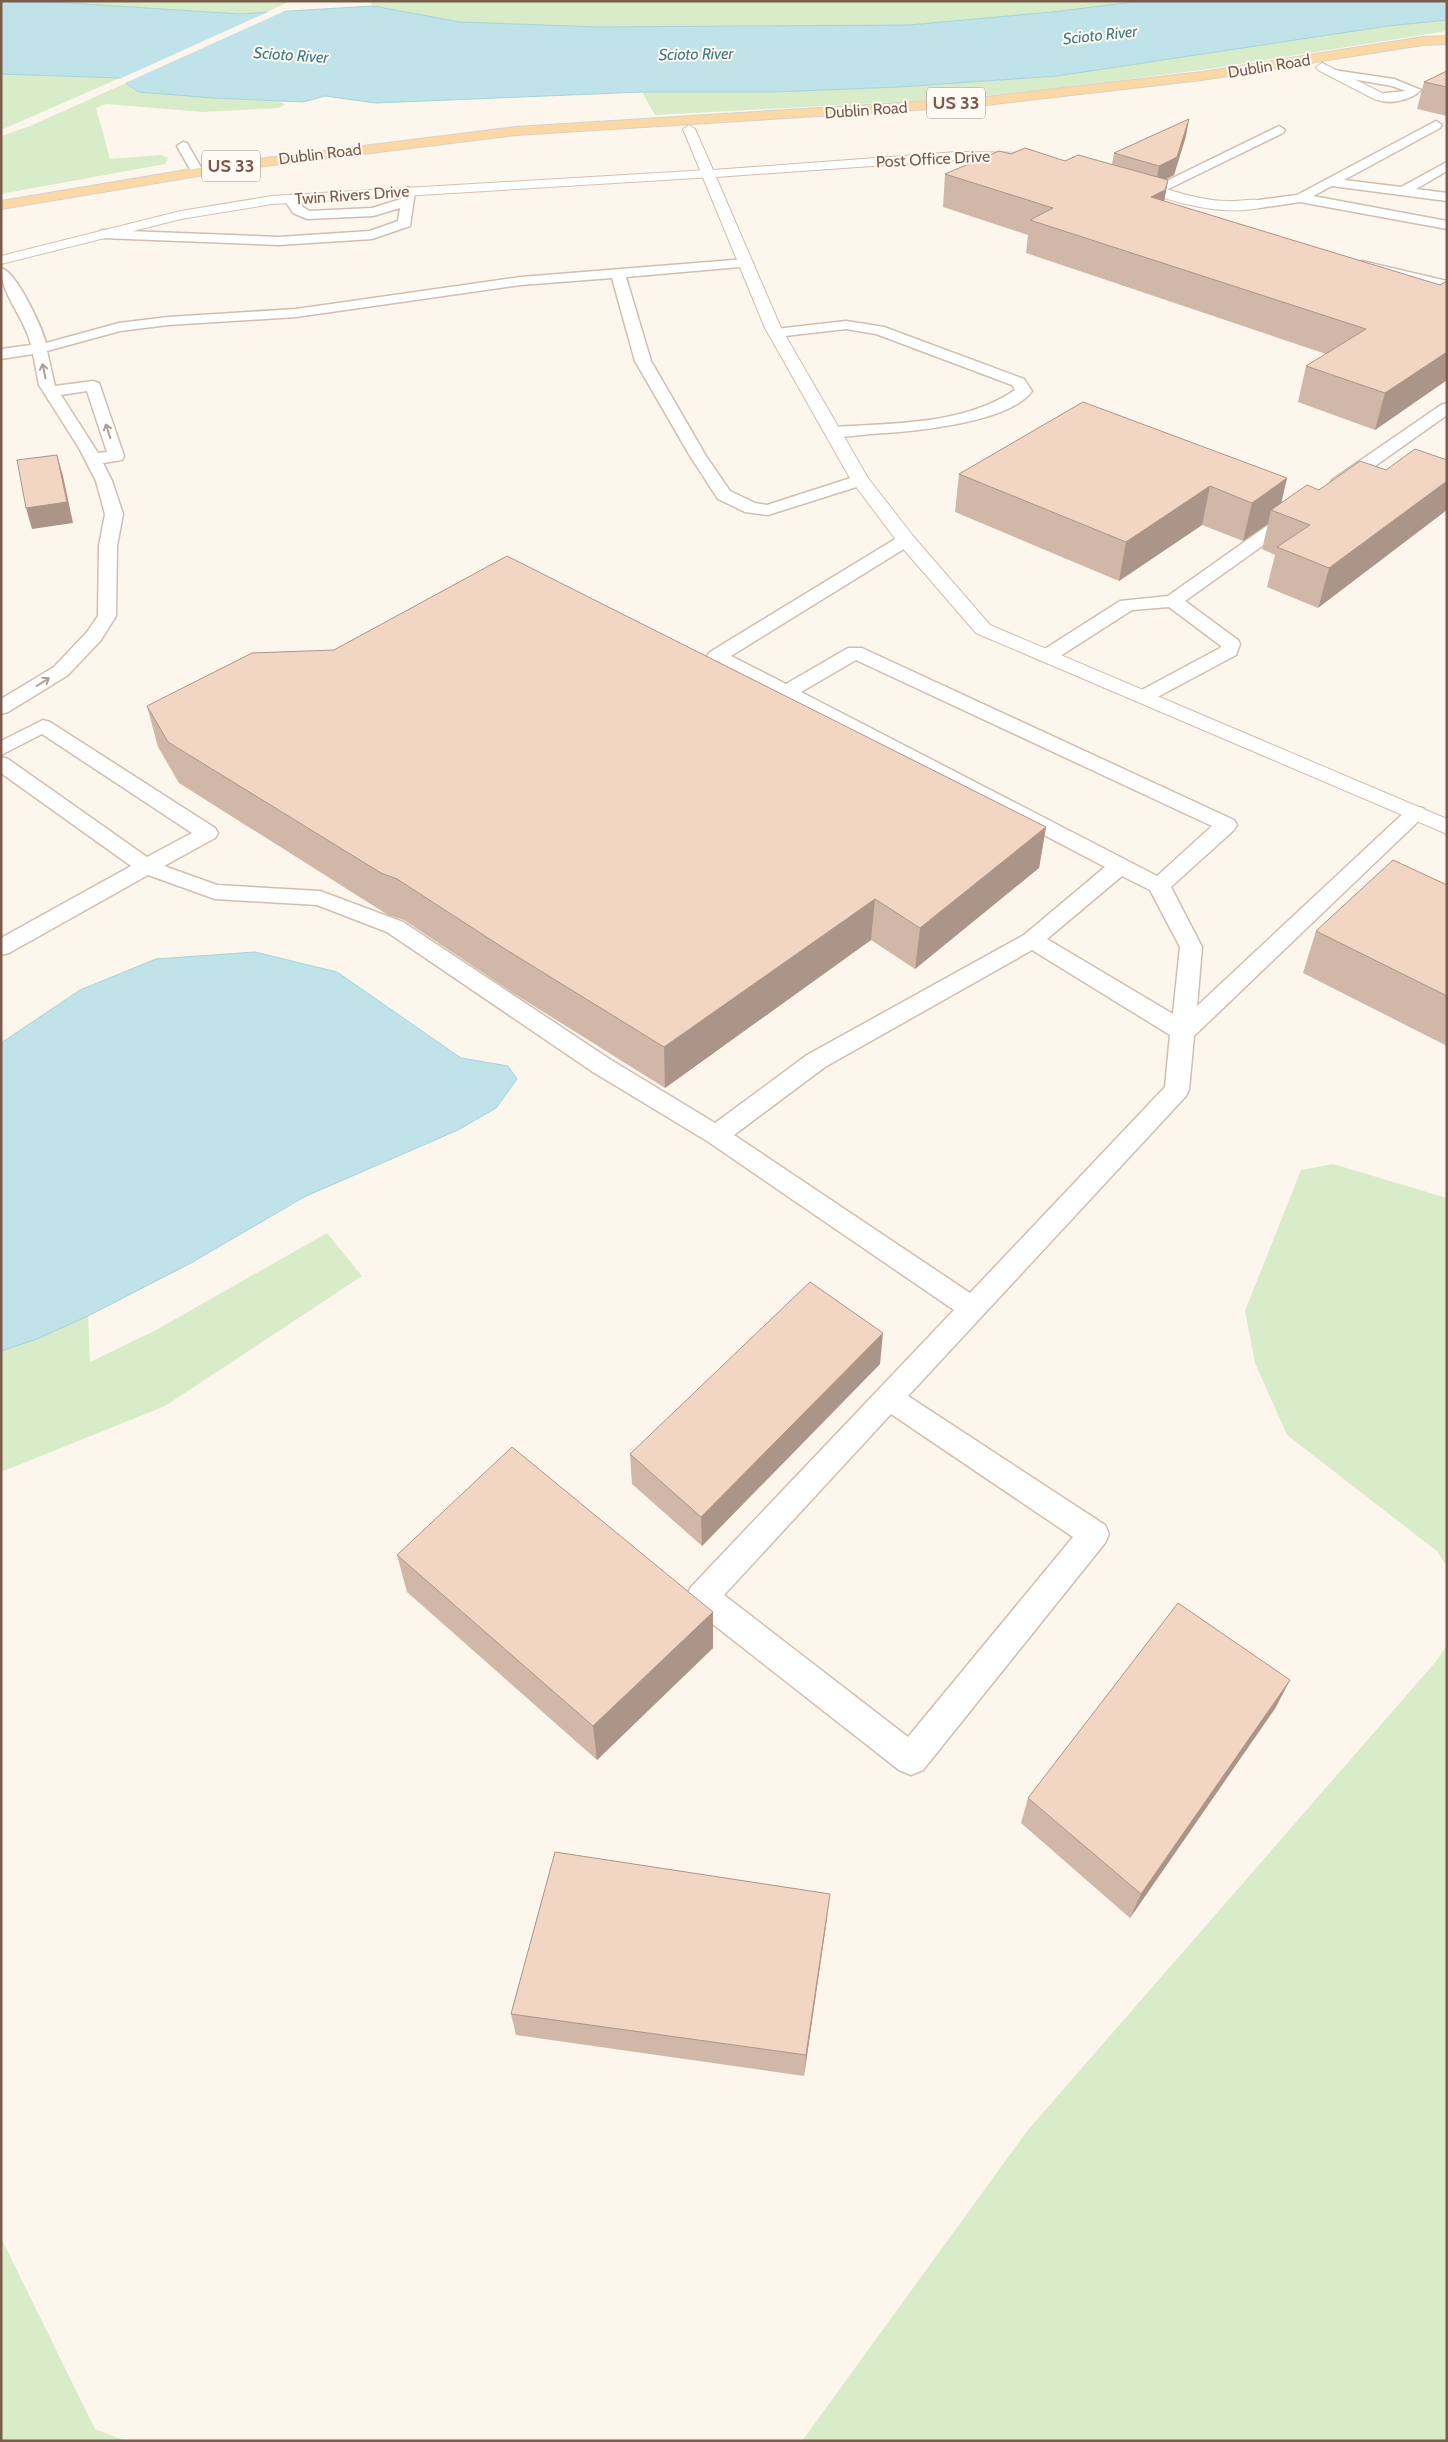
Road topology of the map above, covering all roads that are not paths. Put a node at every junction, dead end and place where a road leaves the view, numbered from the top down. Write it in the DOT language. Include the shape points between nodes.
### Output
graph roads {
  1 [pos="1447,40"];
  2 [pos="1447,45"];
  3 [pos="1327,70"];
  4 [pos="1380,97"];
  5 [pos="1405,111"];
  6 [pos="1421,118"];
  7 [pos="1441,127"];
  8 [pos="689,129"];
  9 [pos="1278,130"];
  10 [pos="463,140"];
  11 [pos="183,146"];
  12 [pos="989,156"];
  13 [pos="1042,156"];
  14 [pos="1447,166"];
  15 [pos="1027,167"];
  16 [pos="197,171"];
  17 [pos="708,174"];
  18 [pos="1116,179"];
  19 [pos="1329,182"];
  20 [pos="1153,190"];
  21 [pos="1403,191"];
  22 [pos="407,196"];
  23 [pos="1447,197"];
  24 [pos="1300,198"];
  25 [pos="291,199"];
  26 [pos="1259,204"];
  27 [pos="1,205"];
  28 [pos="1447,225"];
  29 [pos="102,234"];
  30 [pos="1,260"];
  31 [pos="746,263"];
  32 [pos="1352,263"];
  33 [pos="1,272"];
  34 [pos="618,273"];
  35 [pos="1447,285"];
  36 [pos="776,333"];
  37 [pos="39,349"];
  38 [pos="1,354"];
  39 [pos="51,391"];
  40 [pos="1447,408"];
  41 [pos="834,432"];
  42 [pos="93,459"];
  43 [pos="860,480"];
  44 [pos="1326,493"];
  45 [pos="1310,504"];
  46 [pos="906,540"];
  47 [pos="1173,601"];
  48 [pos="1047,656"];
  49 [pos="787,692"];
  50 [pos="1143,697"];
  51 [pos="1,708"];
  52 [pos="1,749"];
  53 [pos="1,763"];
  54 [pos="1416,813"];
  55 [pos="1447,826"];
  56 [pos="1120,866"];
  57 [pos="146,867"];
  58 [pos="1159,886"];
  59 [pos="1032,940"];
  60 [pos="1,948"];
  61 [pos="1184,1032"];
  62 [pos="716,1135"];
  63 [pos="973,1309"];
  64 [pos="890,1398"];
  1 -- 10 [label="main road, Dublin Road / US 33" via="1202,76 978,102 516,132"];
  2 -- 3 [label="main road, Dublin Road / US 33"];
  3 -- 4 [label="street"];
  3 -- 4 [label="lane" via="1415,90 1398,97"];
  3 -- 8 [label="main road, Dublin Road / US 33" via="1082,101"];
  4 -- 5 [label="lane"];
  6 -- 7 [label="lane"];
  7 -- 19 [label="lane"];
  8 -- 10 [label="main road, Dublin Road / US 33" via="517,140"];
  8 -- 17 [label="street"];
  9 -- 20 [label="lane"];
  10 -- 16 [label="main road, Dublin Road / US 33"];
  11 -- 16 [label="lane"];
  12 -- 13 [label="street, Post Office Drive"];
  12 -- 15 [label="lane"];
  12 -- 17 [label="street, Post Office Drive"];
  14 -- 21 [label="lane"];
  16 -- 27 [label="main road, Dublin Road / US 33"];
  17 -- 22 [label="street, Twin Rivers Drive"];
  17 -- 31 [label="street"];
  18 -- 20 [label="street"];
  19 -- 21 [label="lane"];
  19 -- 24 [label="lane"];
  20 -- 26 [label="street" via="1214,205"];
  21 -- 23 [label="lane"];
  22 -- 25 [label="street, Twin Rivers Drive"];
  22 -- 25 [label="lane" via="373,212 307,216"];
  22 -- 29 [label="lane" via="405,222 372,235 279,241"];
  24 -- 26 [label="lane"];
  24 -- 28 [label="lane"];
  25 -- 29 [label="street, Twin Rivers Drive" via="181,215"];
  29 -- 30 [label="street, Twin Rivers Drive"];
  31 -- 34 [label="lane"];
  31 -- 36 [label="street"];
  32 -- 35 [label="lane"];
  33 -- 37 [label="lane" via="15,291"];
  34 -- 37 [label="lane" via="522,281 296,313 119,327"];
  34 -- 43 [label="lane" via="643,361 724,495 751,508 768,510"];
  36 -- 41 [label="street"];
  36 -- 41 [label="lane" via="846,324 879,330 1018,382 1024,391 1012,402 944,423"];
  37 -- 38 [label="lane"];
  39 -- 37 [label="lane, one-way"];
  39 -- 42 [label="lane"];
  42 -- 39 [label="lane, one-way" via="116,456 93,386"];
  40 -- 44 [label="lane"];
  41 -- 43 [label="street"];
  51 -- 42 [label="lane, one-way" via="61,671 94,636 107,616 108,546 114,514"];
  43 -- 46 [label="street"];
  45 -- 47 [label="lane"];
  46 -- 48 [label="street" via="983,629"];
  46 -- 49 [label="lane" via="717,656"];
  47 -- 48 [label="lane" via="1127,605"];
  47 -- 50 [label="lane" via="1231,644 1229,651"];
  48 -- 50 [label="street"];
  49 -- 56 [label="lane"];
  49 -- 58 [label="lane" via="855,652 1226,825"];
  50 -- 54 [label="street"];
  52 -- 57 [label="lane" via="43,726 207,833"];
  53 -- 57 [label="lane"];
  54 -- 55 [label="street"];
  54 -- 61 [label="lane"];
  56 -- 58 [label="lane"];
  56 -- 59 [label="lane"];
  57 -- 60 [label="lane"];
  57 -- 62 [label="lane" via="215,892 320,898 395,927 602,1066"];
  58 -- 61 [label="lane" via="1191,947"];
  59 -- 61 [label="lane"];
  59 -- 62 [label="lane" via="816,1061"];
  61 -- 63 [label="lane" via="1177,1090"];
  62 -- 63 [label="lane"];
  63 -- 64 [label="lane"];
  64 -- 64 [label="lane" via="702,1597 911,1760 1094,1534"];
}
